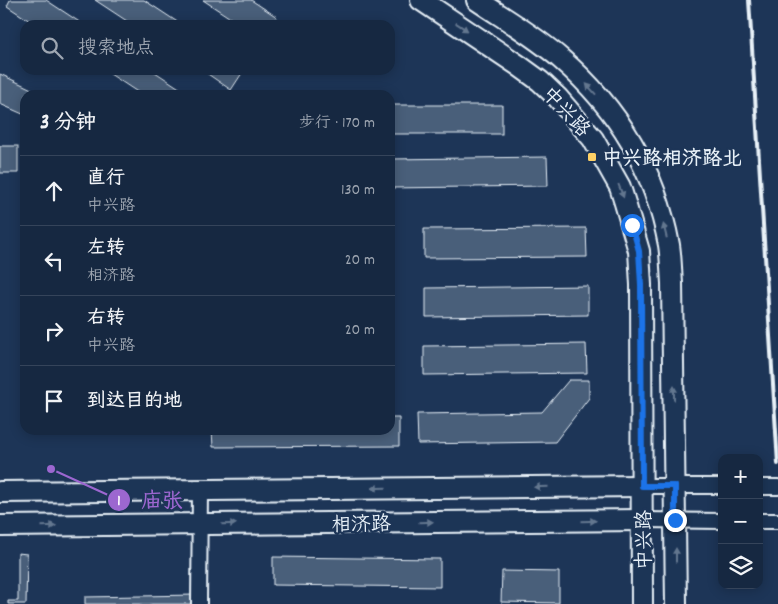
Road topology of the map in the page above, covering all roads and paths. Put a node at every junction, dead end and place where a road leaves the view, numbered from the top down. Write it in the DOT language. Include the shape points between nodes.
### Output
graph roads {
  1 [pos="421,0"];
  2 [pos="476,0"];
  3 [pos="642,486"];
  4 [pos="675,486"];
  5 [pos="718,486"];
  6 [pos="763,487"];
  7 [pos="778,487"];
  8 [pos="200,490"];
  9 [pos="0,492"];
  10 [pos="642,520"];
  11 [pos="675,520"];
  12 [pos="718,521"];
  13 [pos="763,521"];
  14 [pos="778,521"];
  15 [pos="199,524"];
  16 [pos="0,526"];
  17 [pos="199,604"];
  18 [pos="642,604"];
  19 [pos="676,604"];
  1 -- 3 [label="street, 中兴路, one-way" via="518,65 558,98 593,139 620,187 639,251 641,276"];
  4 -- 2 [label="street, 中兴路, one-way" via="669,246 649,175 618,121 580,77 536,39"];
  3 -- 4 [label="street, 相济路"];
  3 -- 8 [label="street, 相济路, one-way"];
  3 -- 10 [label="street, 中兴路"];
  4 -- 5 [label="street, 相济路"];
  4 -- 11 [label="street, 中兴路"];
  6 -- 7 [label="street"];
  8 -- 9 [label="street, 相济路"];
  8 -- 15 [label="street"];
  10 -- 11 [label="street, 相济路"];
  15 -- 10 [label="street, 相济路, one-way"];
  10 -- 18 [label="street, 中兴路"];
  11 -- 12 [label="street, 相济路"];
  19 -- 11 [label="street, 中兴路, one-way"];
  13 -- 14 [label="street"];
  16 -- 15 [label="street, 相济路, one-way"];
  15 -- 17 [label="street"];
}
